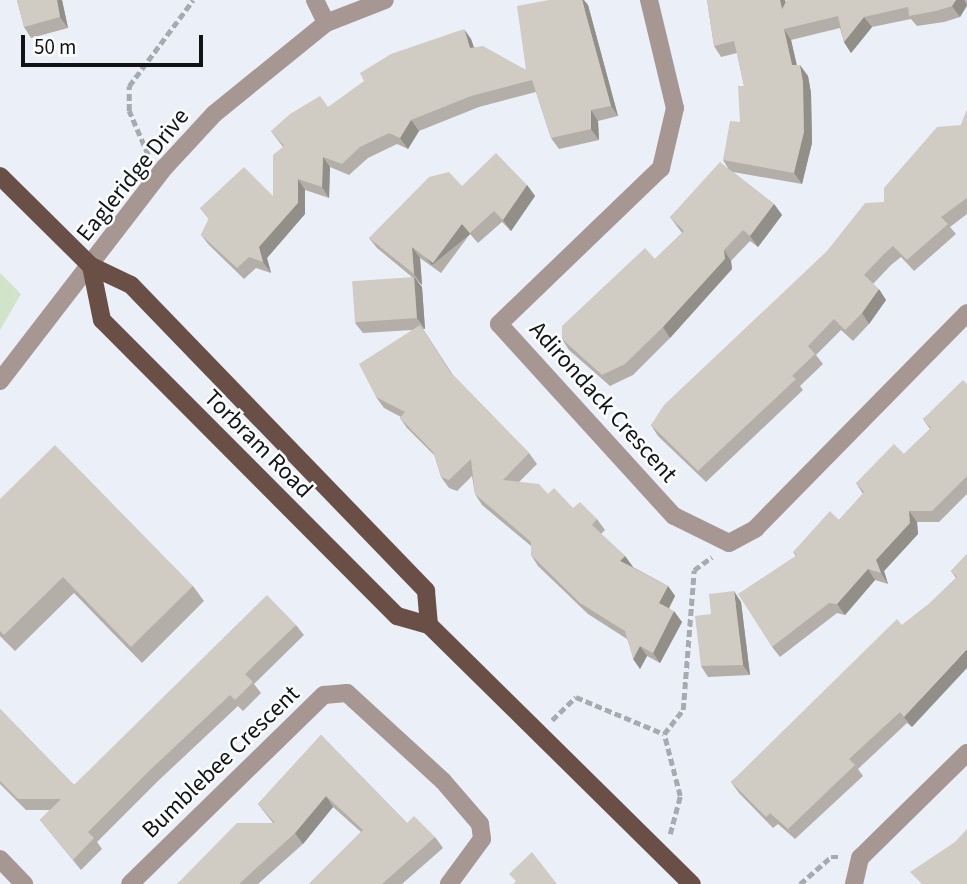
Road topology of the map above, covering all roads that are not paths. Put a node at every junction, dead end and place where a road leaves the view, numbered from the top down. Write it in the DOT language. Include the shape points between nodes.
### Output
graph roads {
  1 [pos="315,0"];
  2 [pos="385,0"];
  3 [pos="649,0"];
  4 [pos="326,23"];
  5 [pos="0,176"];
  6 [pos="92,266"];
  7 [pos="967,313"];
  8 [pos="0,381"];
  9 [pos="429,625"];
  10 [pos="967,753"];
  11 [pos="0,859"];
  12 [pos="24,884"];
  13 [pos="130,884"];
  14 [pos="449,884"];
  15 [pos="692,884"];
  16 [pos="854,884"];
  1 -- 4 [label="street"];
  2 -- 4 [label="street, Eagleridge Drive"];
  3 -- 7 [label="street, Adirondack Crescent" via="675,108 661,168 499,324 674,516 729,543 755,529"];
  4 -- 6 [label="street, Eagleridge Drive" via="214,114 165,167"];
  5 -- 6 [label="main road, Torbram Road"];
  6 -- 8 [label="street, Eagleridge Drive"];
  6 -- 9 [label="main road, Torbram Road" via="131,285 426,591"];
  6 -- 9 [label="main road, Torbram Road" via="102,320 397,616"];
  9 -- 15 [label="main road, Torbram Road"];
  10 -- 16 [label="street" via="860,858"];
  11 -- 12 [label="street"];
  13 -- 14 [label="street, Bumblebee Crescent" via="324,695 347,693 443,781 480,824 482,839 473,857"];
}
